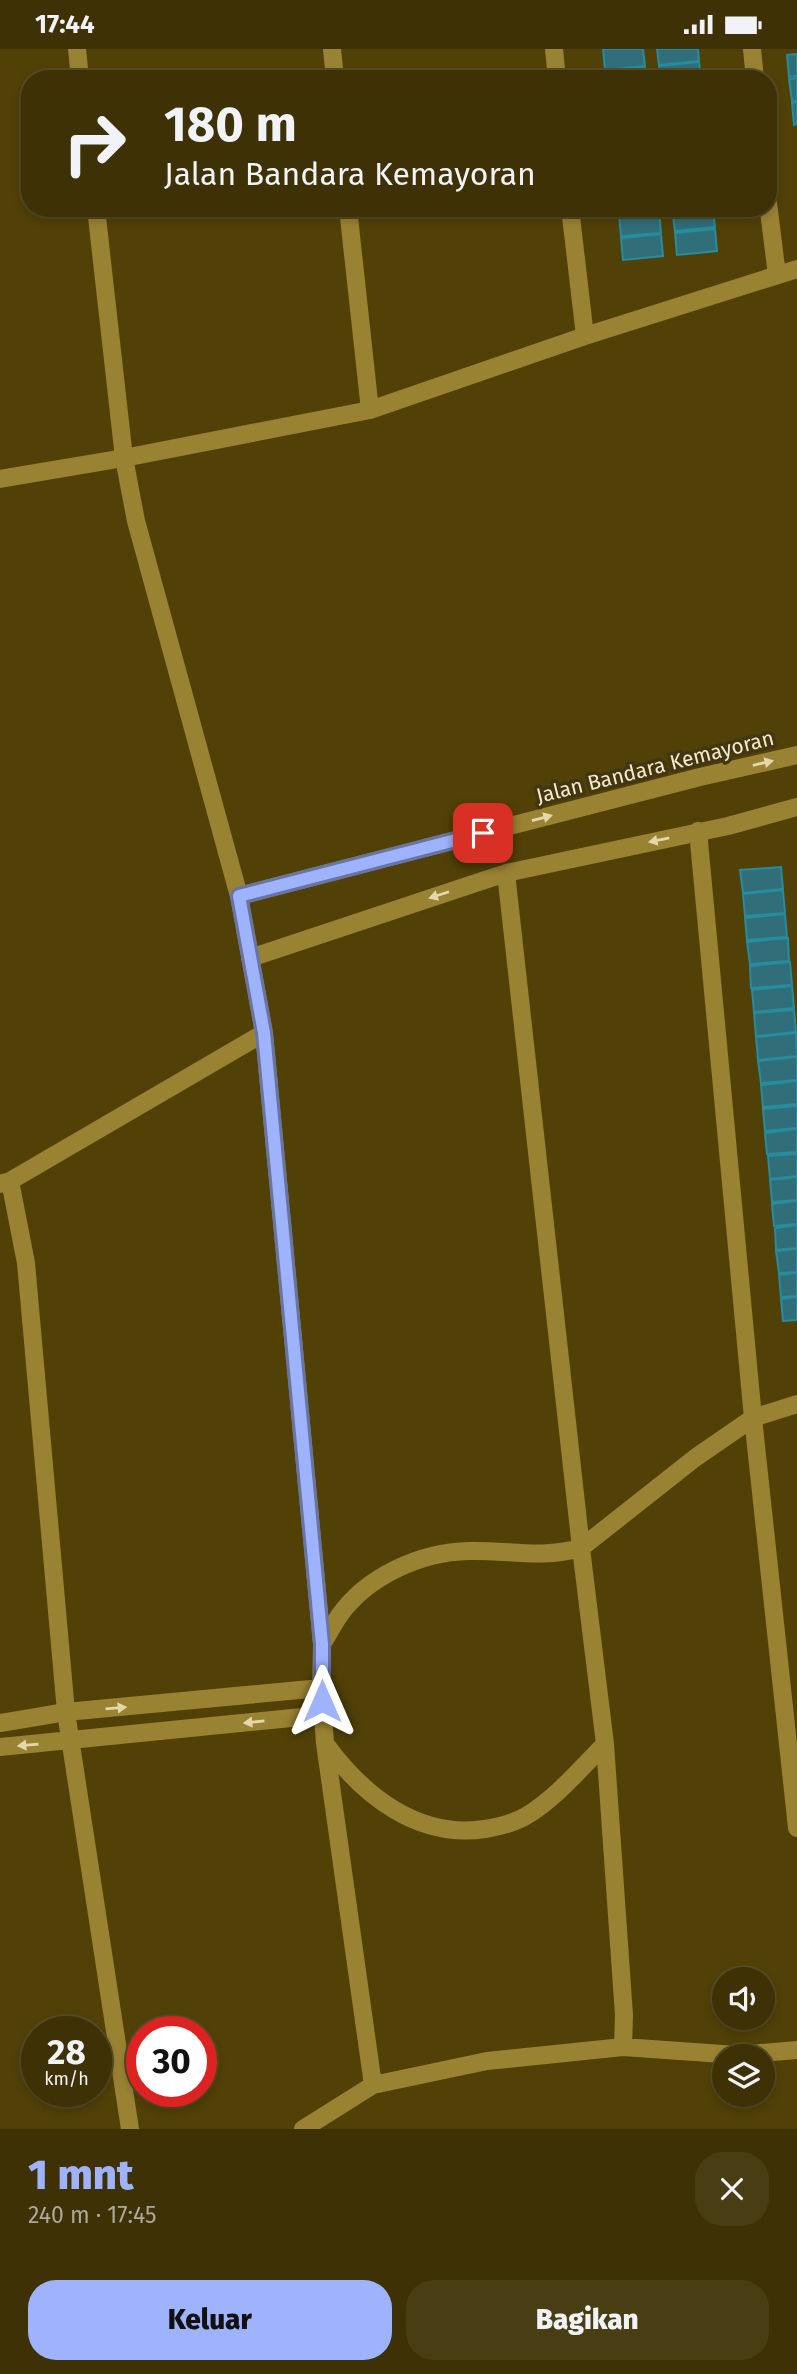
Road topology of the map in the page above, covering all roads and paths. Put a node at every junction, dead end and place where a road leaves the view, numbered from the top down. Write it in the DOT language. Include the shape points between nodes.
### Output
graph roads {
  1 [pos="77,49"];
  2 [pos="332,49"];
  3 [pos="554,49"];
  4 [pos="752,49"];
  5 [pos="79,70"];
  6 [pos="334,70"];
  7 [pos="556,70"];
  8 [pos="754,70"];
  9 [pos="97,217"];
  10 [pos="349,217"];
  11 [pos="571,217"];
  12 [pos="770,217"];
  13 [pos="797,269"];
  14 [pos="777,275"];
  15 [pos="585,336"];
  16 [pos="370,410"];
  17 [pos="124,458"];
  18 [pos="0,479"];
  19 [pos="797,755"];
  20 [pos="797,807"];
  21 [pos="698,831"];
  22 [pos="506,873"];
  23 [pos="239,896"];
  24 [pos="250,958"];
  25 [pos="264,1033"];
  26 [pos="5,1182"];
  27 [pos="797,1404"];
  28 [pos="753,1419"];
  29 [pos="581,1548"];
  30 [pos="322,1644"];
  31 [pos="321,1688"];
  32 [pos="66,1712"];
  33 [pos="322,1715"];
  34 [pos="0,1723"];
  35 [pos="72,1741"];
  36 [pos="325,1743"];
  37 [pos="605,1744"];
  38 [pos="0,1747"];
  39 [pos="797,1828"];
  40 [pos="623,2047"];
  41 [pos="797,2050"];
  42 [pos="373,2085"];
  43 [pos="130,2129"];
  44 [pos="303,2129"];
  1 -- 5 [label="street"];
  2 -- 6 [label="street"];
  3 -- 7 [label="street"];
  4 -- 8 [label="street"];
  9 -- 17 [label="street"];
  10 -- 16 [label="street"];
  11 -- 15 [label="street"];
  12 -- 14 [label="street"];
  13 -- 14 [label="street"];
  14 -- 15 [label="street"];
  15 -- 16 [label="street"];
  16 -- 17 [label="street"];
  17 -- 18 [label="street"];
  17 -- 23 [label="street" via="136,521"];
  23 -- 19 [label="street, Jalan Bandara Kemayoran, one-way"];
  20 -- 21 [label="street"];
  21 -- 22 [label="street, one-way"];
  21 -- 28 [label="street"];
  22 -- 24 [label="street, one-way"];
  22 -- 29 [label="street"];
  23 -- 24 [label="street"];
  24 -- 25 [label="street"];
  25 -- 26 [label="street"];
  25 -- 30 [label="street"];
  26 -- 32 [label="street" via="26,1263"];
  27 -- 28 [label="street"];
  28 -- 29 [label="street" via="695,1458"];
  28 -- 39 [label="street"];
  29 -- 30 [label="street" via="540,1555 467,1551 411,1563 359,1594"];
  29 -- 37 [label="street"];
  30 -- 31 [label="street"];
  32 -- 31 [label="street, one-way"];
  31 -- 33 [label="street"];
  32 -- 34 [label="street"];
  32 -- 35 [label="street"];
  33 -- 35 [label="street, one-way"];
  33 -- 36 [label="street"];
  35 -- 38 [label="street, one-way"];
  35 -- 43 [label="street"];
  36 -- 37 [label="street" via="347,1773 375,1798 437,1829 470,1831 524,1818"];
  36 -- 42 [label="street"];
  37 -- 40 [label="street"];
  40 -- 41 [label="street" via="737,2055"];
  40 -- 42 [label="street" via="487,2061"];
  42 -- 44 [label="street"];
}
